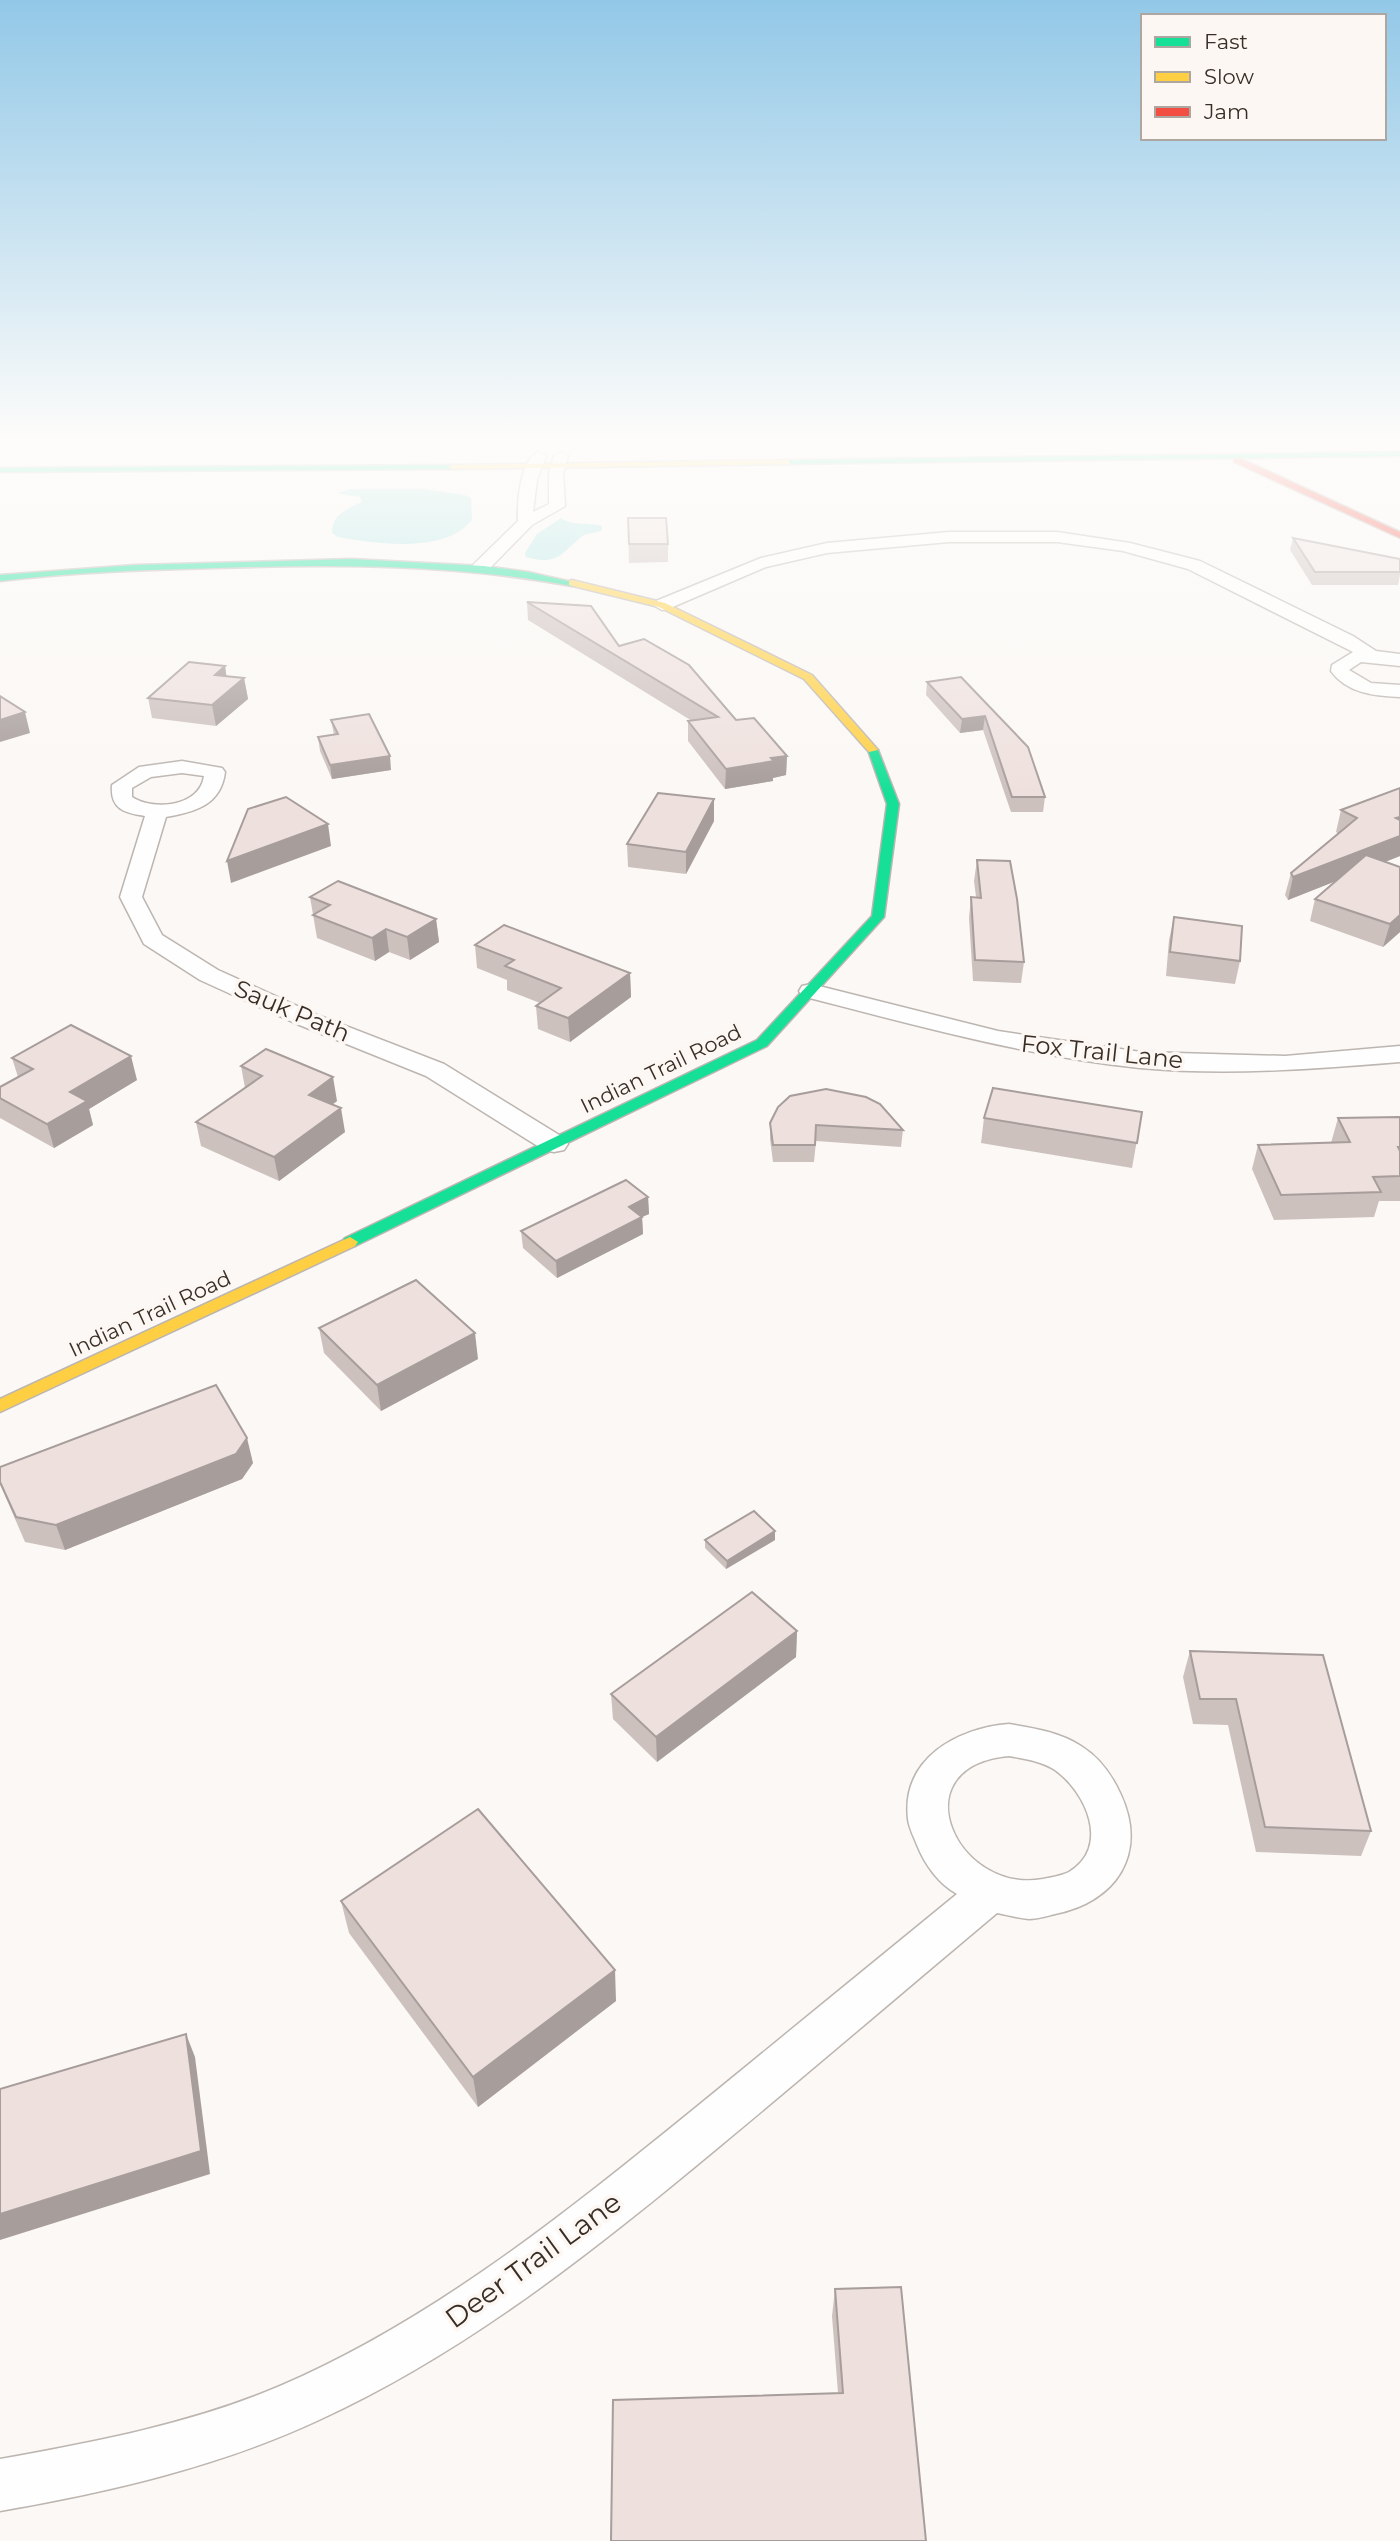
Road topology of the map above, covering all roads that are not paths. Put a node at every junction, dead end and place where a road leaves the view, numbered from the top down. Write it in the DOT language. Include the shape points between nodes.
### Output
graph roads {
  1 [pos="490,559"];
  2 [pos="780,559"];
  3 [pos="1170,559"];
  4 [pos="481,568"];
  5 [pos="0,578"];
  6 [pos="663,605"];
  7 [pos="1371,656"];
  8 [pos="1400,660"];
  9 [pos="1400,691"];
  10 [pos="157,812"];
  11 [pos="811,990"];
  12 [pos="1400,1054"];
  13 [pos="554,1144"];
  14 [pos="0,1406"];
  15 [pos="989,1894"];
  16 [pos="0,2485"];
  1 -- 4 [label="street"];
  2 -- 6 [label="street"];
  3 -- 7 [label="street" via="1194,565"];
  4 -- 5 [label="main road, Indian Trail Road" via="315,561 68,570"];
  4 -- 6 [label="main road, Indian Trail Road" via="587,585"];
  6 -- 11 [label="main road, Indian Trail Road" via="807,677 871,746 893,804 878,918"];
  7 -- 8 [label="street"];
  7 -- 9 [label="street" via="1347,660 1340,671 1366,687"];
  10 -- 13 [label="street, Sauk Path" via="131,897 152,939 221,980 435,1070"];
  11 -- 12 [label="street, Fox Trail Lane" via="997,1040 1141,1060 1285,1064"];
  11 -- 13 [label="main road, Indian Trail Road" via="762,1043"];
  13 -- 14 [label="main road, Indian Trail Road"];
  15 -- 15 [label="street" via="1016,1901 1050,1900 1082,1887 1103,1866 1112,1838 1107,1804 1090,1776 1047,1747 1009,1740 979,1743 952,1757 934,1778 926,1802 929,1833 952,1869"];
  15 -- 16 [label="street, Deer Trail Lane" via="650,2173 503,2288 409,2349 298,2404 186,2444"];
}
